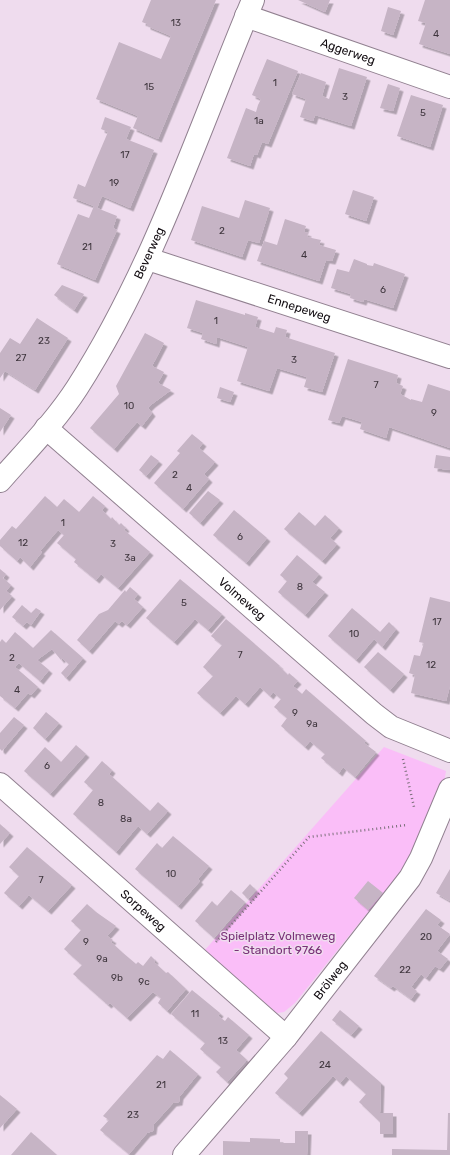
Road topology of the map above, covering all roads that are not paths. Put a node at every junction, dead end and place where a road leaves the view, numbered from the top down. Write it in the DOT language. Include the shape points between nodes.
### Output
graph roads {
  1 [pos="249,8"];
  2 [pos="450,87"];
  3 [pos="148,259"];
  4 [pos="450,357"];
  5 [pos="46,428"];
  6 [pos="0,481"];
  7 [pos="450,751"];
  8 [pos="0,784"];
  9 [pos="450,789"];
  10 [pos="286,1037"];
  11 [pos="184,1155"];
  1 -- 2 [label="street, Aggerweg"];
  1 -- 3 [label="street, Beverweg"];
  3 -- 4 [label="street, Ennepeweg"];
  3 -- 5 [label="street, Beverweg" via="80,383"];
  5 -- 6 [label="street, Beverweg"];
  5 -- 7 [label="street, Volmeweg" via="374,714 409,736"];
  8 -- 10 [label="street, Sorpeweg"];
  9 -- 10 [label="street, Brölweg" via="410,878"];
  10 -- 11 [label="street, Brölweg"];
}
